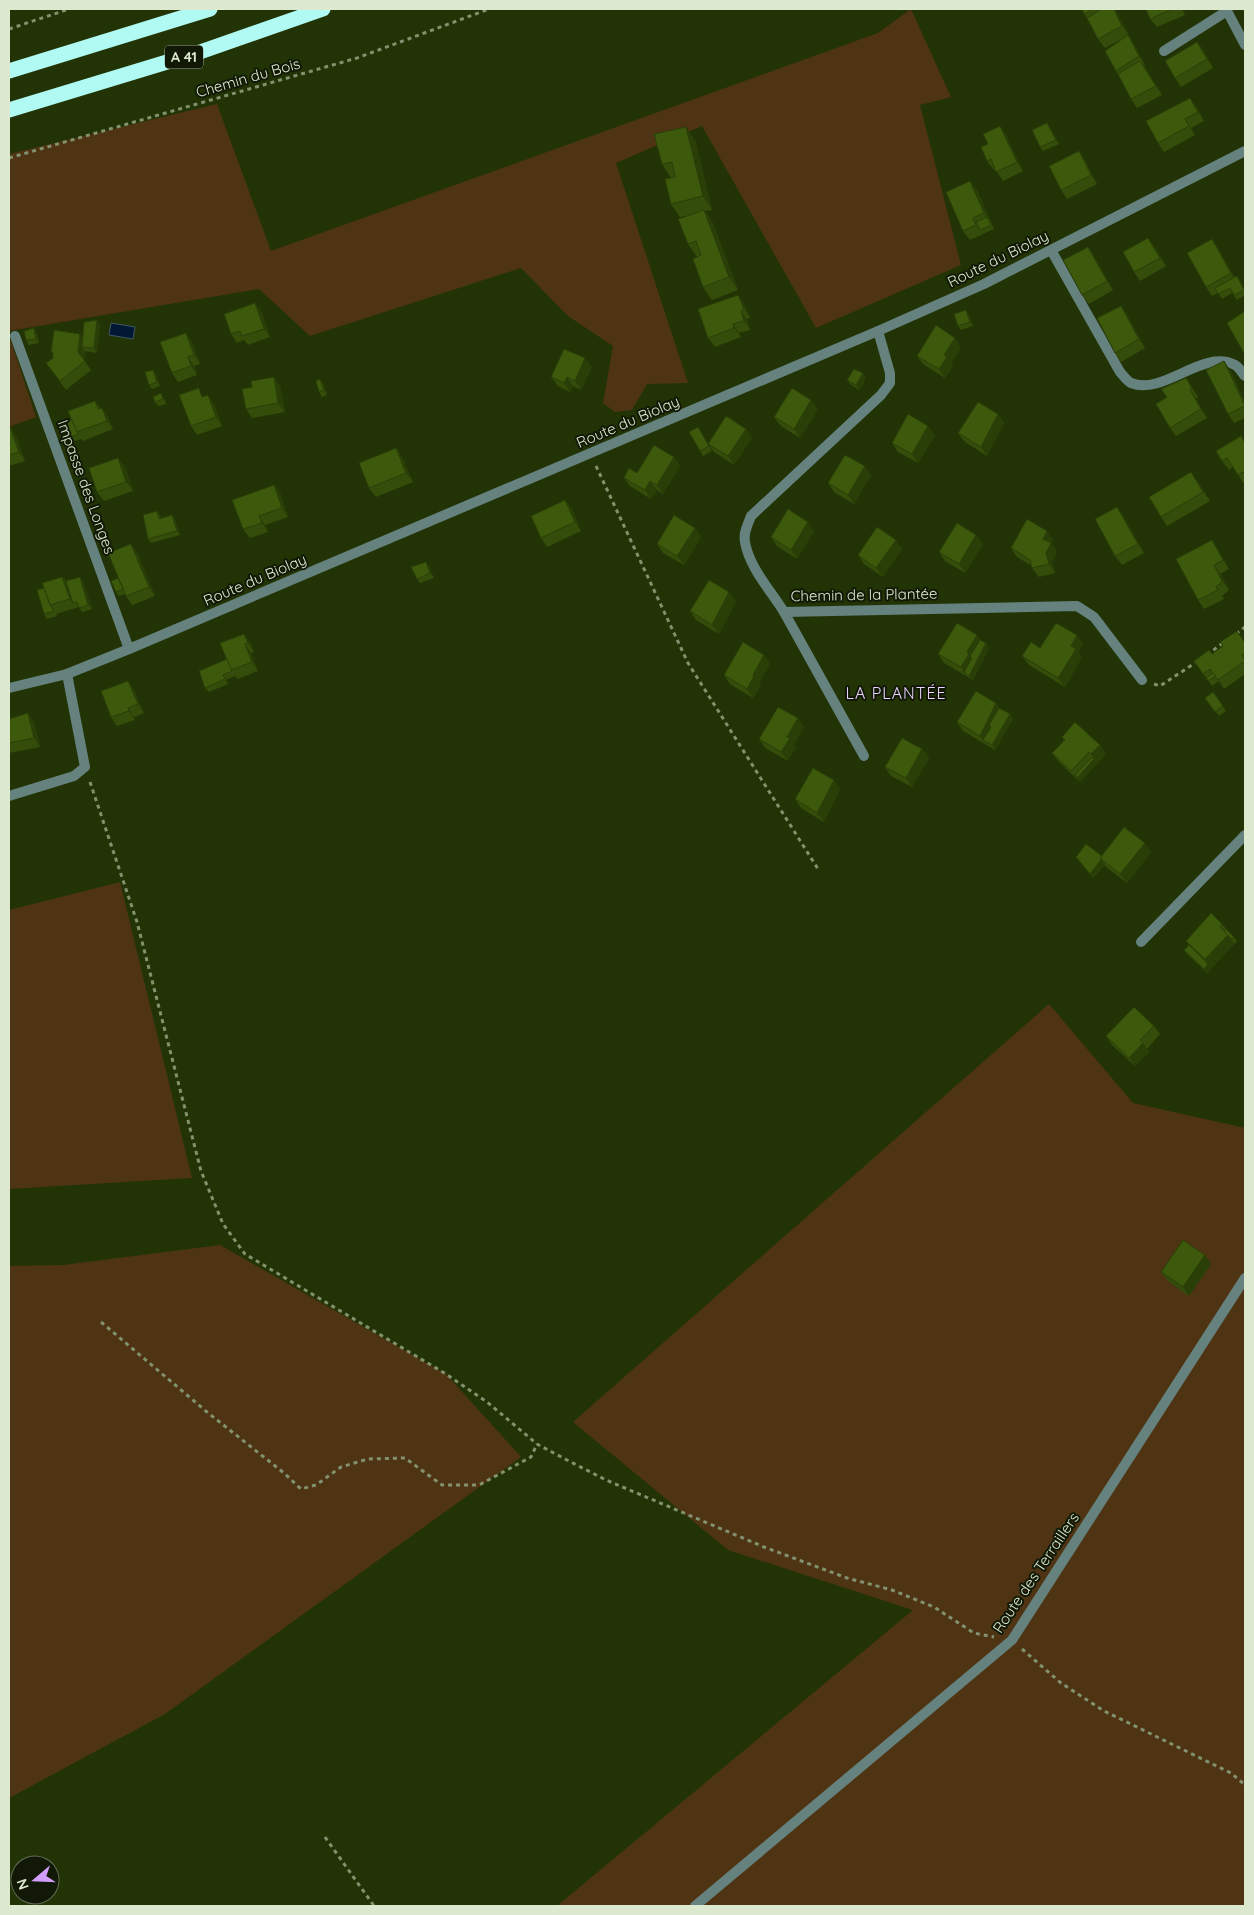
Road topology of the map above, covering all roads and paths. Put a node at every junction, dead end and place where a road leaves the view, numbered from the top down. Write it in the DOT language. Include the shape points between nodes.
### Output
graph roads {
  1 [pos="69,9"];
  2 [pos="210,9"];
  3 [pos="323,9"];
  4 [pos="490,9"];
  5 [pos="1226,10"];
  6 [pos="9,29"];
  7 [pos="1245,45"];
  8 [pos="1164,51"];
  9 [pos="9,71"];
  10 [pos="9,110"];
  11 [pos="1245,152"];
  12 [pos="9,158"];
  13 [pos="1051,250"];
  14 [pos="878,332"];
  15 [pos="15,336"];
  16 [pos="1245,376"];
  17 [pos="590,454"];
  18 [pos="784,612"];
  19 [pos="1245,628"];
  20 [pos="130,649"];
  21 [pos="67,674"];
  22 [pos="1142,680"];
  23 [pos="9,688"];
  24 [pos="864,756"];
  25 [pos="85,767"];
  26 [pos="9,796"];
  27 [pos="1245,835"];
  28 [pos="818,869"];
  29 [pos="1141,942"];
  30 [pos="1245,1278"];
  31 [pos="101,1322"];
  32 [pos="537,1444"];
  33 [pos="1012,1640"];
  34 [pos="1245,1785"];
  35 [pos="325,1838"];
  36 [pos="374,1906"];
  37 [pos="695,1906"];
  1 -- 6 [label="path"];
  2 -- 9 [label="highway, A 41"];
  3 -- 10 [label="highway, A 41" via="200,52"];
  4 -- 12 [label="path, Chemin du Bois" via="358,58"];
  5 -- 7 [label="street"];
  5 -- 8 [label="street"];
  11 -- 13 [label="street, Route du Biolay"];
  13 -- 14 [label="street, Route du Biolay"];
  13 -- 16 [label="street" via="1120,372 1131,382 1149,384 1170,379 1198,366 1219,361 1235,365"];
  14 -- 17 [label="street, Route du Biolay"];
  14 -- 18 [label="street, Chemin de la Plantée" via="890,383 881,396 751,516 746,527 744,542"];
  15 -- 20 [label="street, Impasse des Longes"];
  17 -- 20 [label="street, Route du Biolay"];
  17 -- 28 [label="path" via="688,663"];
  18 -- 22 [label="street, Chemin de la Plantée" via="1077,606 1094,617"];
  18 -- 24 [label="street"];
  19 -- 22 [label="path" via="1160,686"];
  20 -- 21 [label="street, Route du Biolay"];
  21 -- 23 [label="street, Route du Biolay"];
  21 -- 25 [label="street"];
  25 -- 26 [label="street" via="74,776"];
  25 -- 32 [label="path" via="137,922 201,1171 223,1224 245,1254 446,1374 487,1402"];
  27 -- 29 [label="street"];
  30 -- 33 [label="street, Route des Terraillers"];
  31 -- 32 [label="path" via="301,1489 316,1485 341,1468 368,1459 405,1458 442,1485 480,1485 531,1457"];
  32 -- 33 [label="path" via="606,1480 764,1547 926,1603 974,1633"];
  33 -- 34 [label="path" via="1061,1683 1104,1711 1231,1773"];
  33 -- 37 [label="street, Route des Terraillers"];
  35 -- 36 [label="path"];
}
